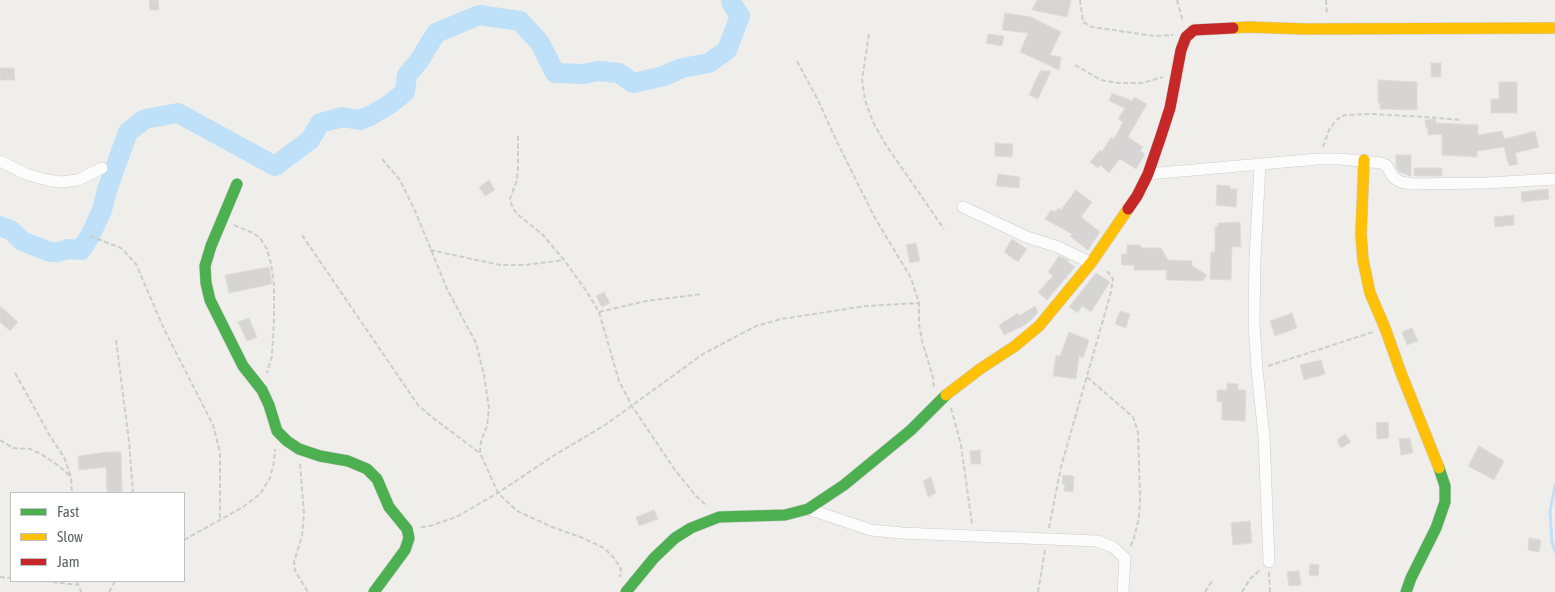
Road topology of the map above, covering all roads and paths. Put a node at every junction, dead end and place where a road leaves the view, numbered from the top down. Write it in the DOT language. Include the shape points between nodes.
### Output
graph roads {
  1 [pos="1080,0"];
  2 [pos="1177,0"];
  3 [pos="1555,28"];
  4 [pos="869,34"];
  5 [pos="1185,34"];
  6 [pos="797,61"];
  7 [pos="1075,65"];
  8 [pos="1177,74"];
  9 [pos="1461,120"];
  10 [pos="518,136"];
  11 [pos="382,159"];
  12 [pos="1318,159"];
  13 [pos="1364,160"];
  14 [pos="0,161"];
  15 [pos="1260,165"];
  16 [pos="102,168"];
  17 [pos="1148,174"];
  18 [pos="1555,179"];
  19 [pos="237,184"];
  20 [pos="963,207"];
  21 [pos="222,220"];
  22 [pos="944,230"];
  23 [pos="302,235"];
  24 [pos="90,236"];
  25 [pos="430,250"];
  26 [pos="564,260"];
  27 [pos="1092,263"];
  28 [pos="702,294"];
  29 [pos="919,303"];
  30 [pos="599,312"];
  31 [pos="1385,328"];
  32 [pos="116,340"];
  33 [pos="1257,370"];
  34 [pos="15,373"];
  35 [pos="1086,377"];
  36 [pos="262,390"];
  37 [pos="947,394"];
  38 [pos="632,406"];
  39 [pos="934,408"];
  40 [pos="277,431"];
  41 [pos="0,440"];
  42 [pos="299,449"];
  43 [pos="480,453"];
  44 [pos="72,477"];
  45 [pos="72,492"];
  46 [pos="134,492"];
  47 [pos="498,492"];
  48 [pos="808,509"];
  49 [pos="719,517"];
  50 [pos="220,518"];
  51 [pos="407,529"];
  52 [pos="974,536"];
  53 [pos="185,539"];
  54 [pos="1046,539"];
  55 [pos="1125,558"];
  56 [pos="1269,562"];
  57 [pos="1212,581"];
  58 [pos="52,582"];
  59 [pos="77,582"];
  60 [pos="78,585"];
  61 [pos="623,588"];
  62 [pos="81,592"];
  63 [pos="308,592"];
  64 [pos="374,592"];
  65 [pos="1038,592"];
  66 [pos="1123,592"];
  67 [pos="1205,592"];
  68 [pos="1242,592"];
  69 [pos="1270,592"];
  70 [pos="1406,592"];
  1 -- 5 [label="path" via="1082,22 1092,27 1154,36"];
  2 -- 5 [label="path"];
  3 -- 5 [label="street" via="1248,27 1194,30"];
  4 -- 22 [label="path" via="862,80 870,114 886,145"];
  5 -- 8 [label="street"];
  6 -- 29 [label="path" via="875,218 911,278"];
  7 -- 8 [label="path" via="1101,80 1118,83 1142,83"];
  8 -- 17 [label="street" via="1170,108"];
  9 -- 12 [label="path" via="1345,115 1336,120 1329,130"];
  10 -- 26 [label="path" via="517,180 510,202 516,213"];
  11 -- 25 [label="path" via="400,180"];
  12 -- 13 [label="street"];
  12 -- 15 [label="street"];
  13 -- 18 [label="street" via="1386,165 1394,178 1412,184"];
  13 -- 31 [label="street" via="1363,260 1370,293"];
  14 -- 16 [label="street" via="26,174 61,182 78,180"];
  15 -- 17 [label="street"];
  15 -- 33 [label="street" via="1254,324"];
  17 -- 27 [label="street"];
  19 -- 21 [label="street"];
  20 -- 27 [label="street"];
  21 -- 36 [label="street" via="205,266 210,300 243,366"];
  21 -- 36 [label="path" via="260,238 271,264 274,285 272,356"];
  23 -- 43 [label="path" via="418,405"];
  24 -- 50 [label="path" via="121,248 136,264 164,329 213,426 220,452"];
  25 -- 26 [label="path" via="500,265"];
  25 -- 43 [label="path" via="476,343 482,367 489,408"];
  26 -- 30 [label="path"];
  27 -- 35 [label="path" via="1113,279"];
  27 -- 37 [label="street" via="1039,326"];
  28 -- 30 [label="path"];
  29 -- 38 [label="path" via="866,306 756,326 703,354"];
  29 -- 39 [label="path" via="919,324 932,377"];
  30 -- 38 [label="path" via="619,381"];
  31 -- 33 [label="path"];
  31 -- 70 [label="street" via="1445,486 1445,502 1436,528"];
  32 -- 46 [label="path"];
  33 -- 56 [label="street" via="1264,436"];
  34 -- 44 [label="path" via="64,457"];
  35 -- 54 [label="path" via="1061,467"];
  35 -- 55 [label="path" via="1133,417 1138,432 1138,518"];
  36 -- 40 [label="street"];
  37 -- 39 [label="street"];
  37 -- 52 [label="path" via="961,446"];
  38 -- 47 [label="path"];
  38 -- 49 [label="path" via="675,470"];
  39 -- 48 [label="street" via="844,486"];
  40 -- 42 [label="street"];
  40 -- 50 [label="path" via="270,478 260,494"];
  41 -- 44 [label="path" via="14,448 41,454"];
  42 -- 51 [label="street" via="367,469 377,479 389,507"];
  42 -- 63 [label="path" via="304,514 302,536 294,562 295,571"];
  43 -- 47 [label="path"];
  44 -- 45 [label="path"];
  47 -- 51 [label="path" via="456,517 430,526"];
  47 -- 61 [label="path" via="517,511 604,548 621,569"];
  48 -- 49 [label="street" via="785,515"];
  48 -- 52 [label="street" via="870,530"];
  49 -- 61 [label="street" via="675,538"];
  50 -- 53 [label="path"];
  51 -- 64 [label="street" via="409,538 405,550"];
  52 -- 54 [label="street"];
  54 -- 55 [label="street" via="1097,541 1113,547"];
  54 -- 65 [label="path"];
  55 -- 66 [label="street"];
  56 -- 68 [label="path" via="1250,579"];
  56 -- 69 [label="path"];
  57 -- 67 [label="path"];
  58 -- 60 [label="path"];
  59 -- 60 [label="path"];
  60 -- 62 [label="path"];
}
